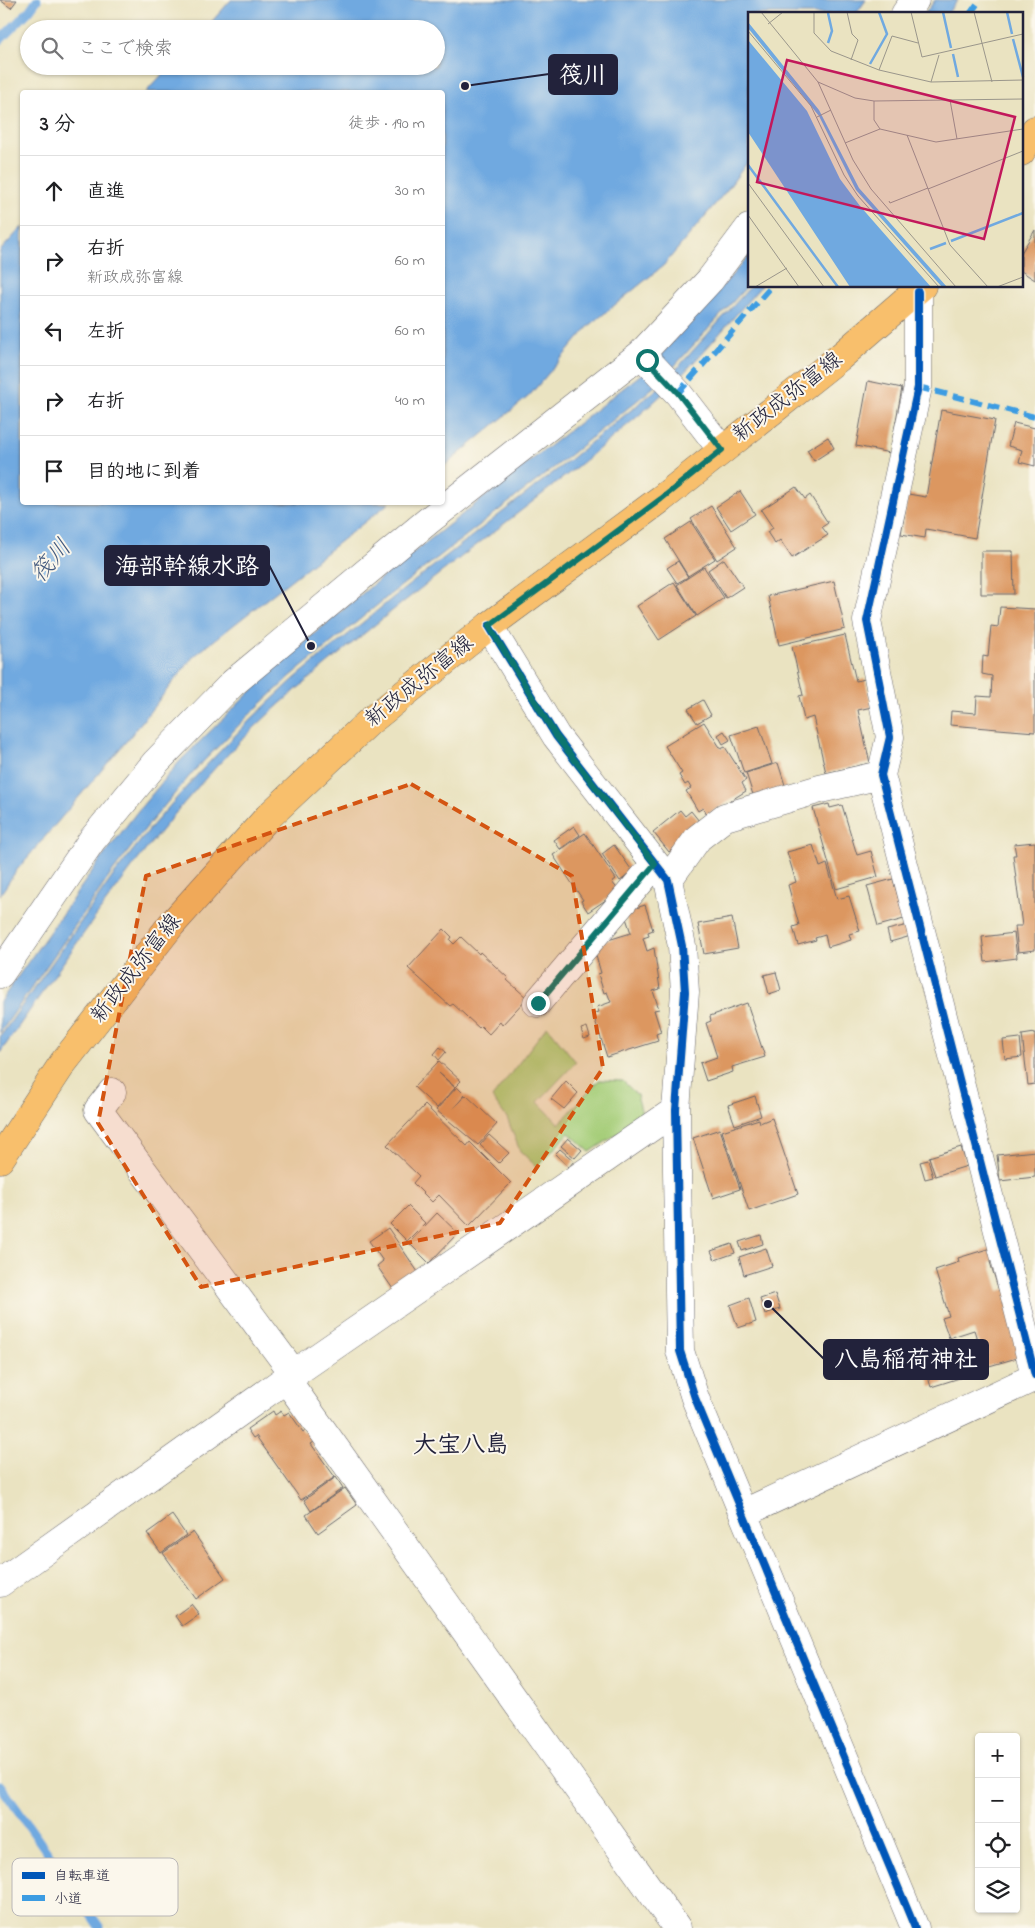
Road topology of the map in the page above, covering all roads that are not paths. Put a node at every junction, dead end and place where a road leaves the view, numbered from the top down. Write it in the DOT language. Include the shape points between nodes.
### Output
graph roads {
  1 [pos="915,0"];
  2 [pos="906,12"];
  3 [pos="1035,130"];
  4 [pos="1022,150"];
  5 [pos="748,229"];
  6 [pos="920,289"];
  7 [pos="644,357"];
  8 [pos="722,450"];
  9 [pos="489,626"];
  10 [pos="881,775"];
  11 [pos="661,872"];
  12 [pos="0,974"];
  13 [pos="538,1003"];
  14 [pos="112,1092"];
  15 [pos="676,1110"];
  16 [pos="0,1159"];
  17 [pos="1035,1376"];
  18 [pos="290,1377"];
  19 [pos="744,1513"];
  20 [pos="0,1584"];
  21 [pos="678,1928"];
  22 [pos="915,1928"];
  1 -- 2 [label="street"];
  3 -- 4 [label="main road"];
  5 -- 7 [label="street" via="710,280"];
  6 -- 8 [label="main road, 新政成弥富線"];
  6 -- 10 [label="street" via="918,387 867,621 890,737"];
  7 -- 8 [label="street" via="678,393"];
  7 -- 12 [label="street" via="428,521 233,683 156,762 92,840"];
  8 -- 9 [label="main road, 新政成弥富線"];
  9 -- 11 [label="street" via="556,736"];
  9 -- 16 [label="main road, 新政成弥富線" via="369,722 268,817 171,925 63,1063"];
  10 -- 11 [label="street" via="725,817"];
  10 -- 17 [label="street"];
  11 -- 13 [label="street"];
  11 -- 15 [label="street" via="682,946 685,992"];
  14 -- 18 [label="street" via="98,1110"];
  15 -- 18 [label="street"];
  15 -- 19 [label="street" via="680,1351 695,1398"];
  17 -- 19 [label="street"];
  18 -- 20 [label="street"];
  18 -- 21 [label="street"];
  19 -- 22 [label="street"];
}
